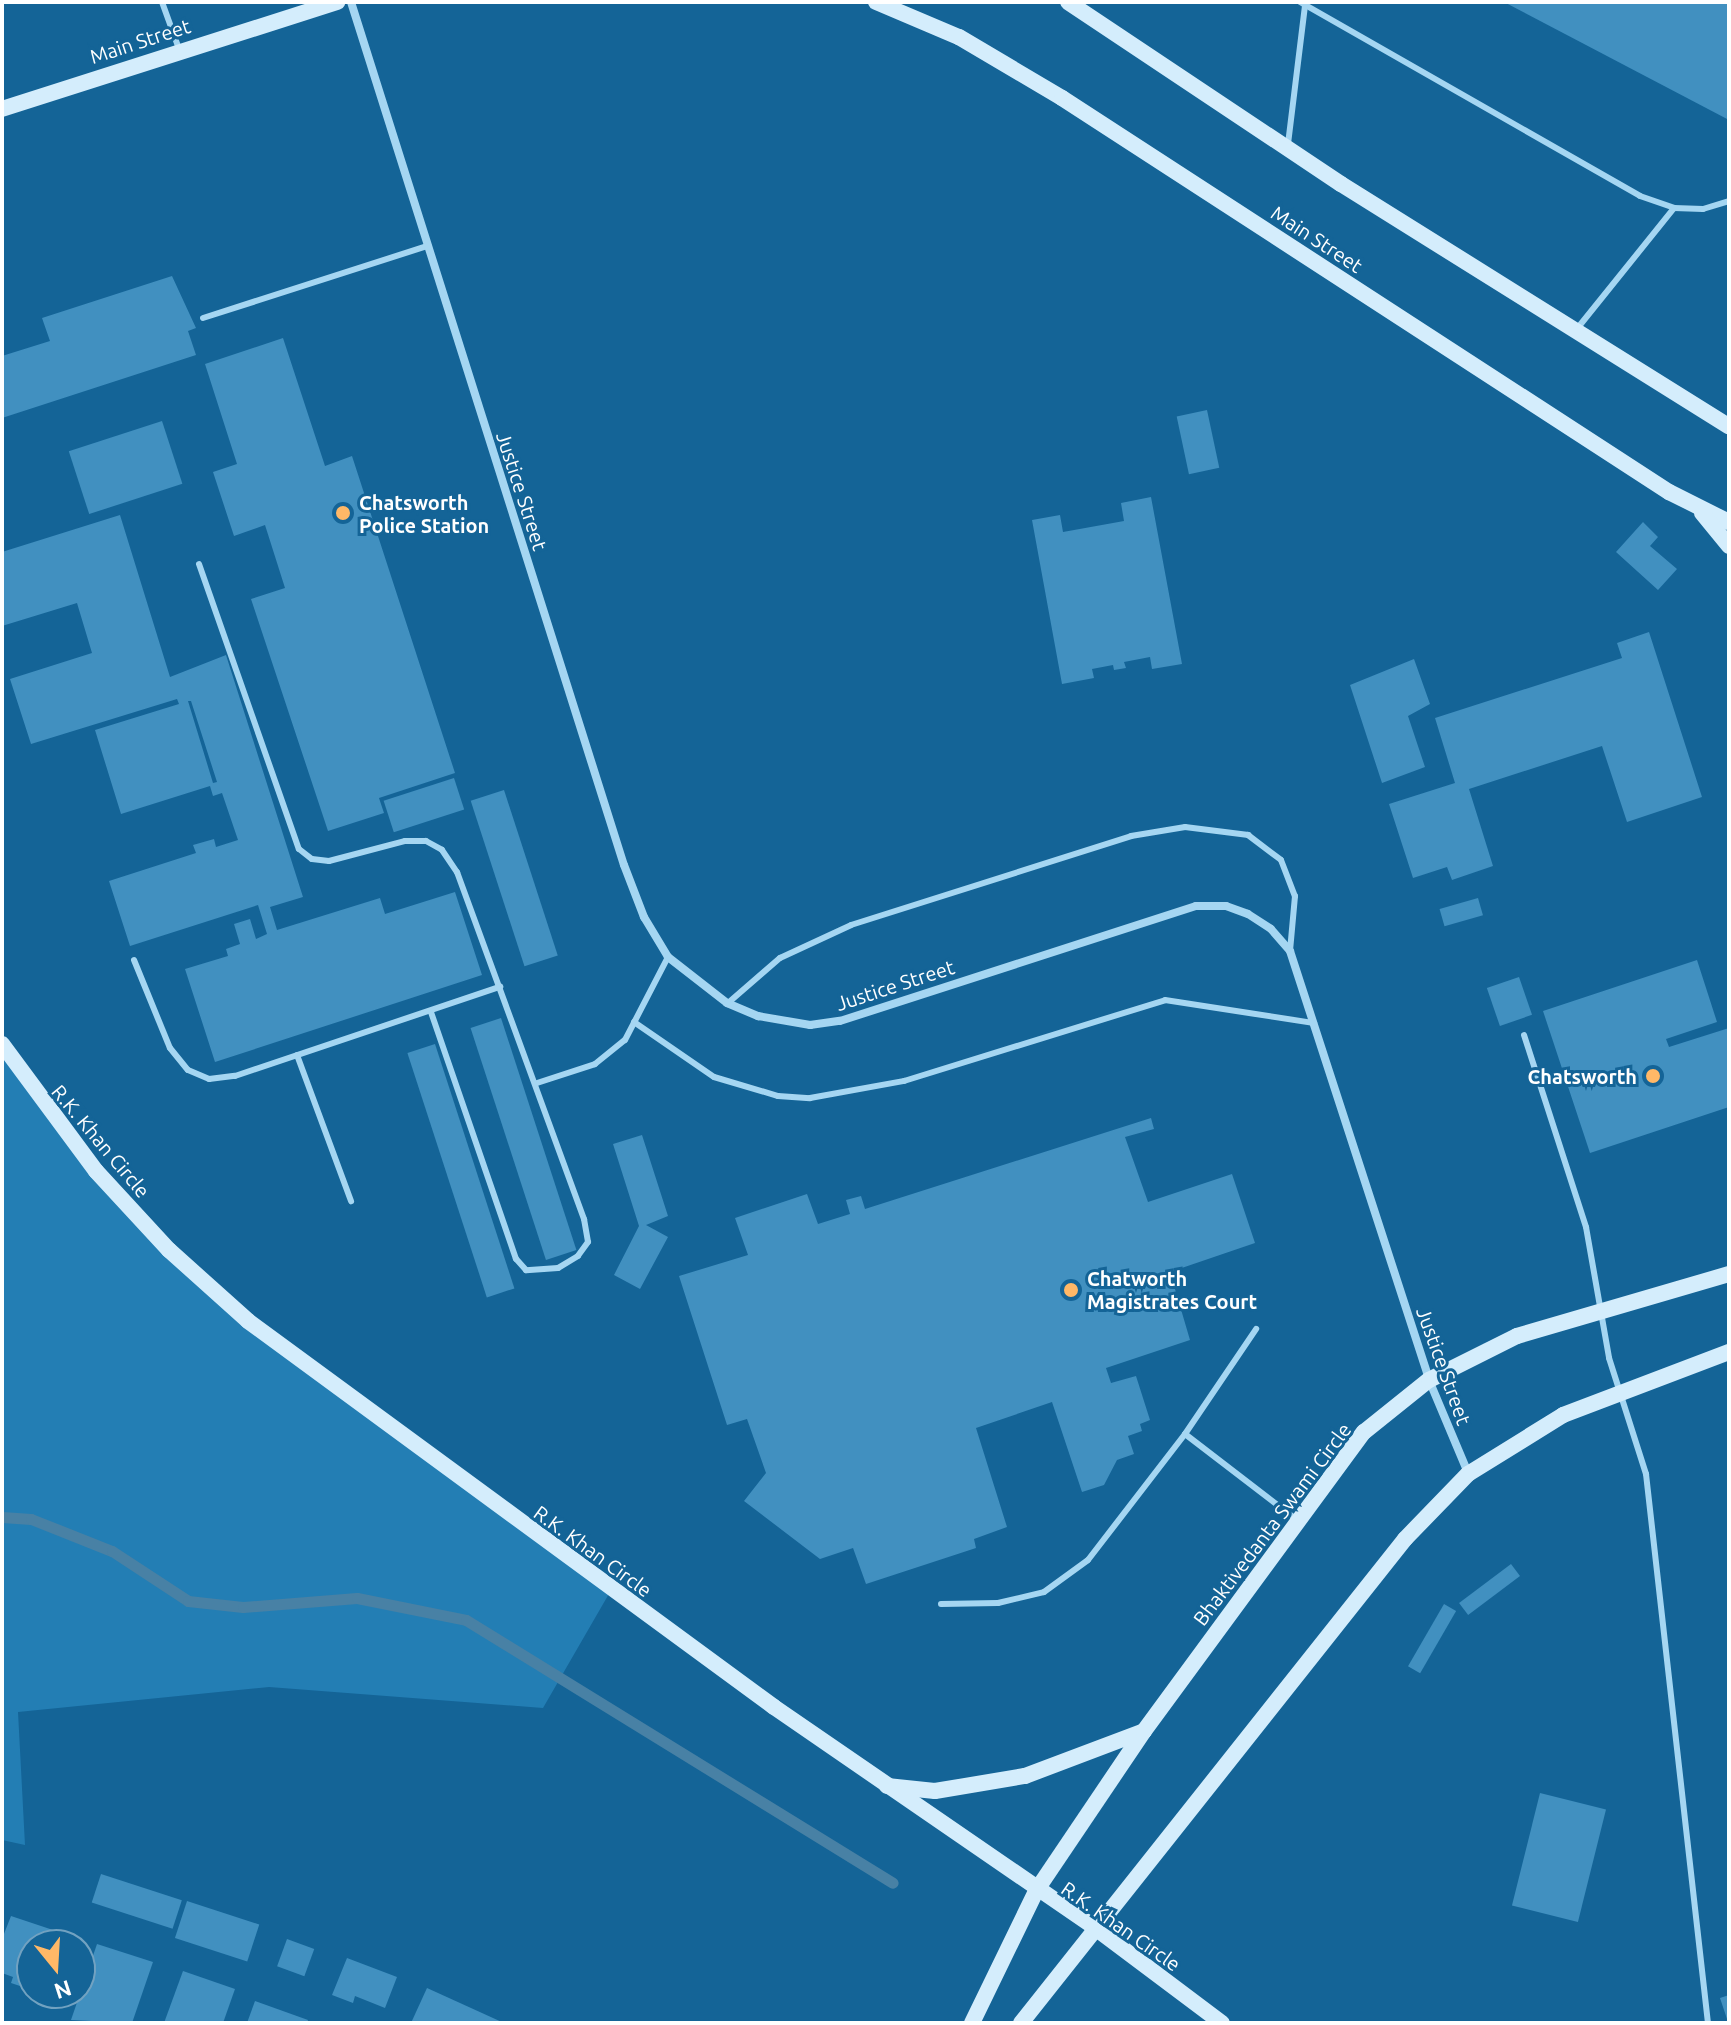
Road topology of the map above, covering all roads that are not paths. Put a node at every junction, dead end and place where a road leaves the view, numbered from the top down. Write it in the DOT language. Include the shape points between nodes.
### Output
graph roads {
  1 [pos="162,2"];
  2 [pos="337,2"];
  3 [pos="351,2"];
  4 [pos="876,2"];
  5 [pos="1068,2"];
  6 [pos="1302,3"];
  7 [pos="179,49"];
  8 [pos="2,109"];
  9 [pos="1288,149"];
  10 [pos="1729,201"];
  11 [pos="1674,208"];
  12 [pos="427,246"];
  13 [pos="203,318"];
  14 [pos="1574,331"];
  15 [pos="1729,426"];
  16 [pos="1700,511"];
  17 [pos="1729,522"];
  18 [pos="1729,546"];
  19 [pos="199,564"];
  20 [pos="1290,951"];
  21 [pos="668,957"];
  22 [pos="134,960"];
  23 [pos="500,987"];
  24 [pos="727,1003"];
  25 [pos="431,1012"];
  26 [pos="634,1022"];
  27 [pos="1314,1023"];
  28 [pos="1524,1035"];
  29 [pos="2,1044"];
  30 [pos="297,1055"];
  31 [pos="537,1083"];
  32 [pos="351,1201"];
  33 [pos="1729,1274"];
  34 [pos="1600,1310"];
  35 [pos="1256,1329"];
  36 [pos="1729,1352"];
  37 [pos="1429,1380"];
  38 [pos="1618,1391"];
  39 [pos="1185,1434"];
  40 [pos="1468,1474"];
  41 [pos="1297,1520"];
  42 [pos="941,1604"];
  43 [pos="1144,1731"];
  44 [pos="885,1785"];
  45 [pos="1036,1891"];
  46 [pos="1094,1927"];
  47 [pos="972,2023"];
  48 [pos="1021,2023"];
  49 [pos="1222,2023"];
  50 [pos="1708,2023"];
  1 -- 7 [label="lane"];
  2 -- 7 [label="street, Main Street"];
  3 -- 12 [label="street, Justice Street"];
  4 -- 16 [label="street, Main Street" via="959,37 1062,98"];
  5 -- 9 [label="street"];
  6 -- 9 [label="lane"];
  6 -- 11 [label="lane" via="1640,196"];
  7 -- 8 [label="street, Main Street"];
  9 -- 14 [label="street"];
  10 -- 11 [label="lane" via="1703,209"];
  11 -- 14 [label="lane"];
  12 -- 13 [label="lane"];
  12 -- 21 [label="street, Justice Street" via="624,865 644,917"];
  14 -- 15 [label="street"];
  16 -- 17 [label="street, Main Street"];
  16 -- 18 [label="street"];
  19 -- 23 [label="lane" via="299,849 312,859 329,861 405,841 426,841 442,850 457,872"];
  20 -- 24 [label="street, Justice Street" via="1248,914 1226,906 1196,906 840,1021 782,1022"];
  20 -- 24 [label="lane" via="1295,896 1281,860 1248,835 1185,827 1131,836 851,925 780,958"];
  20 -- 27 [label="street, Justice Street"];
  21 -- 24 [label="street, Justice Street"];
  21 -- 26 [label="lane"];
  22 -- 30 [label="lane" via="170,1048 188,1070 209,1079 235,1076"];
  23 -- 25 [label="lane"];
  23 -- 31 [label="lane"];
  25 -- 30 [label="lane"];
  25 -- 31 [label="lane" via="516,1259 526,1270 540,1272 578,1256 588,1242"];
  26 -- 27 [label="lane" via="714,1077 778,1096 810,1098 904,1081 1165,1000"];
  26 -- 31 [label="lane" via="625,1040 595,1064"];
  27 -- 37 [label="street, Justice Street"];
  28 -- 34 [label="lane" via="1586,1227"];
  29 -- 44 [label="street, R.K. Khan Circle" via="96,1171 169,1250 248,1321"];
  30 -- 32 [label="lane"];
  33 -- 34 [label="street, Bhaktivedanta Swami Circle"];
  34 -- 37 [label="street, Bhaktivedanta Swami Circle" via="1517,1336"];
  34 -- 38 [label="lane"];
  35 -- 39 [label="lane"];
  36 -- 38 [label="street"];
  37 -- 40 [label="street, Justice Street"];
  37 -- 41 [label="street, Bhaktivedanta Swami Circle" via="1364,1432"];
  38 -- 40 [label="street" via="1563,1415"];
  38 -- 50 [label="lane" via="1646,1474 1655,1528"];
  39 -- 41 [label="lane"];
  39 -- 42 [label="lane" via="1088,1560 1044,1592 998,1603"];
  40 -- 46 [label="street" via="1405,1539"];
  41 -- 43 [label="street, Bhaktivedanta Swami Circle"];
  43 -- 44 [label="street" via="1025,1776 935,1791"];
  43 -- 45 [label="street, Bhaktivedanta Swami Circle"];
  44 -- 45 [label="street, R.K. Khan Circle"];
  45 -- 46 [label="street, R.K. Khan Circle"];
  45 -- 47 [label="street, Bhaktivedanta Swami Circle"];
  46 -- 48 [label="street"];
  46 -- 49 [label="street, R.K. Khan Circle"];
}
